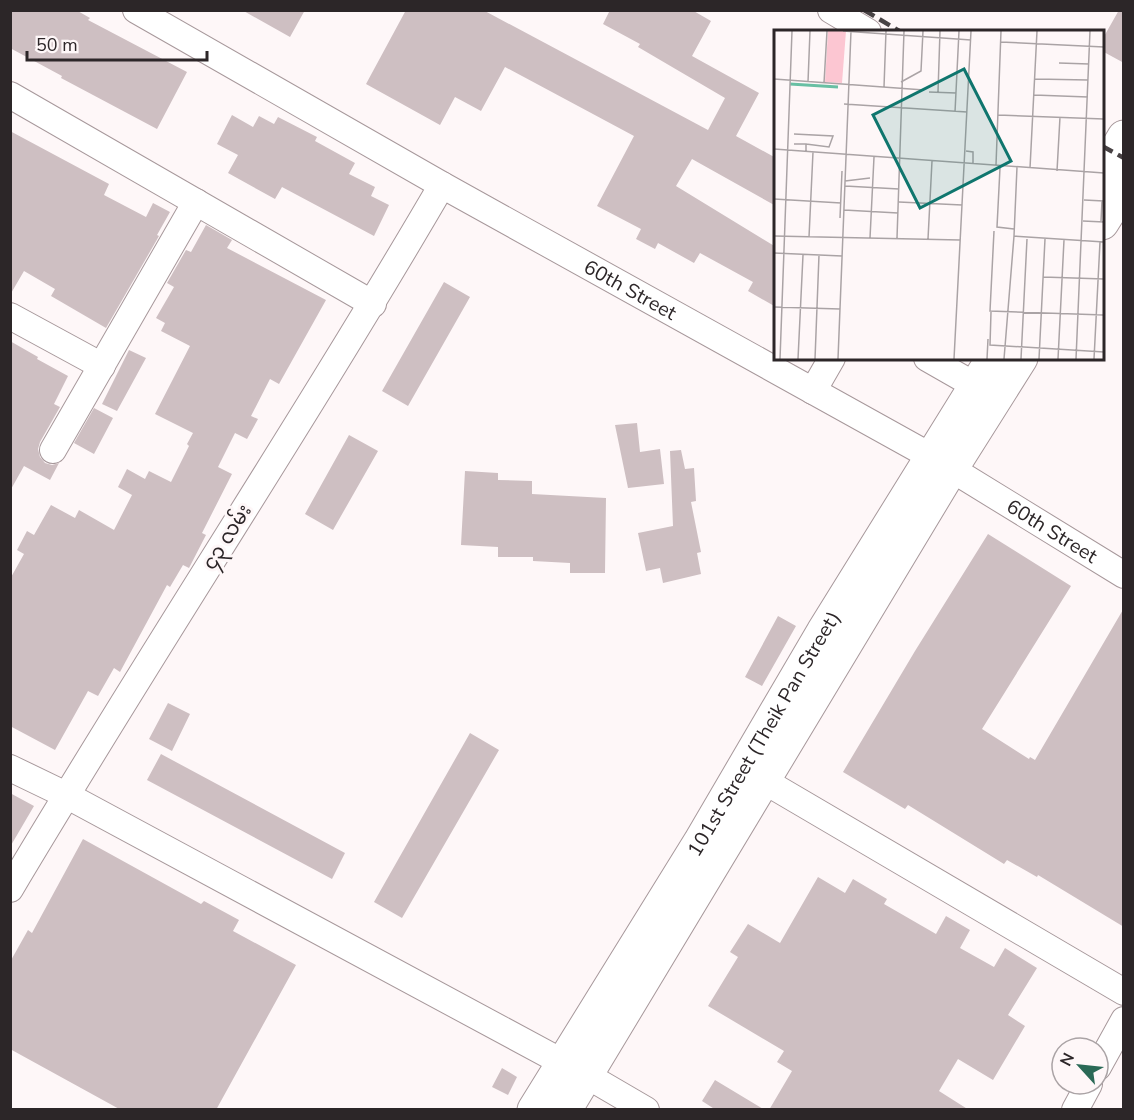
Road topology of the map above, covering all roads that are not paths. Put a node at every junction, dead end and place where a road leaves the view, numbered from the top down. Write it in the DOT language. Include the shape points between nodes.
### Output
graph roads {
  1 [pos="136,10"];
  2 [pos="831,10"];
  3 [pos="865,30"];
  4 [pos="10,95"];
  5 [pos="1124,137"];
  6 [pos="1109,175"];
  7 [pos="442,185"];
  8 [pos="196,202"];
  9 [pos="1104,209"];
  10 [pos="373,304"];
  11 [pos="10,316"];
  12 [pos="831,360"];
  13 [pos="930,360"];
  14 [pos="992,360"];
  15 [pos="1019,360"];
  16 [pos="102,366"];
  17 [pos="976,386"];
  18 [pos="813,391"];
  19 [pos="53,450"];
  20 [pos="942,463"];
  21 [pos="1124,575"];
  22 [pos="10,768"];
  23 [pos="754,775"];
  24 [pos="66,795"];
  25 [pos="10,889"];
  26 [pos="1124,992"];
  27 [pos="1124,1020"];
  28 [pos="1110,1045"];
  29 [pos="574,1069"];
  30 [pos="1083,1096"];
  31 [pos="534,1110"];
  32 [pos="565,1110"];
  33 [pos="646,1110"];
  34 [pos="1075,1110"];
  1 -- 7 [label="street, 60th Street"];
  2 -- 3 [label="street"];
  4 -- 8 [label="street"];
  5 -- 6 [label="main road"];
  6 -- 9 [label="main road"];
  7 -- 10 [label="street, ၄၃ လမ်း"];
  7 -- 18 [label="street, 60th Street"];
  8 -- 10 [label="street"];
  8 -- 16 [label="street"];
  10 -- 24 [label="street, ၄၃ လမ်း"];
  11 -- 16 [label="street"];
  12 -- 18 [label="street"];
  13 -- 17 [label="street"];
  14 -- 17 [label="main road, 101st Street (Theik Pan Street)"];
  15 -- 20 [label="main road, 101st Street (Theik Pan Street)"];
  16 -- 19 [label="street"];
  17 -- 20 [label="main road, 101st Street (Theik Pan Street)"];
  18 -- 20 [label="street, 60th Street"];
  20 -- 21 [label="street, 60th Street"];
  20 -- 23 [label="main road, 101st Street (Theik Pan Street)" via="824,632"];
  22 -- 24 [label="street"];
  23 -- 26 [label="street"];
  23 -- 29 [label="main road, 101st Street (Theik Pan Street)" via="700,842"];
  24 -- 25 [label="street, ၄၃ လမ်း"];
  24 -- 29 [label="street"];
  27 -- 28 [label="street"];
  29 -- 31 [label="main road, 101st Street (Theik Pan Street)"];
  29 -- 32 [label="main road, 101st Street (Theik Pan Street)"];
  29 -- 33 [label="street"];
  30 -- 34 [label="street"];
}
